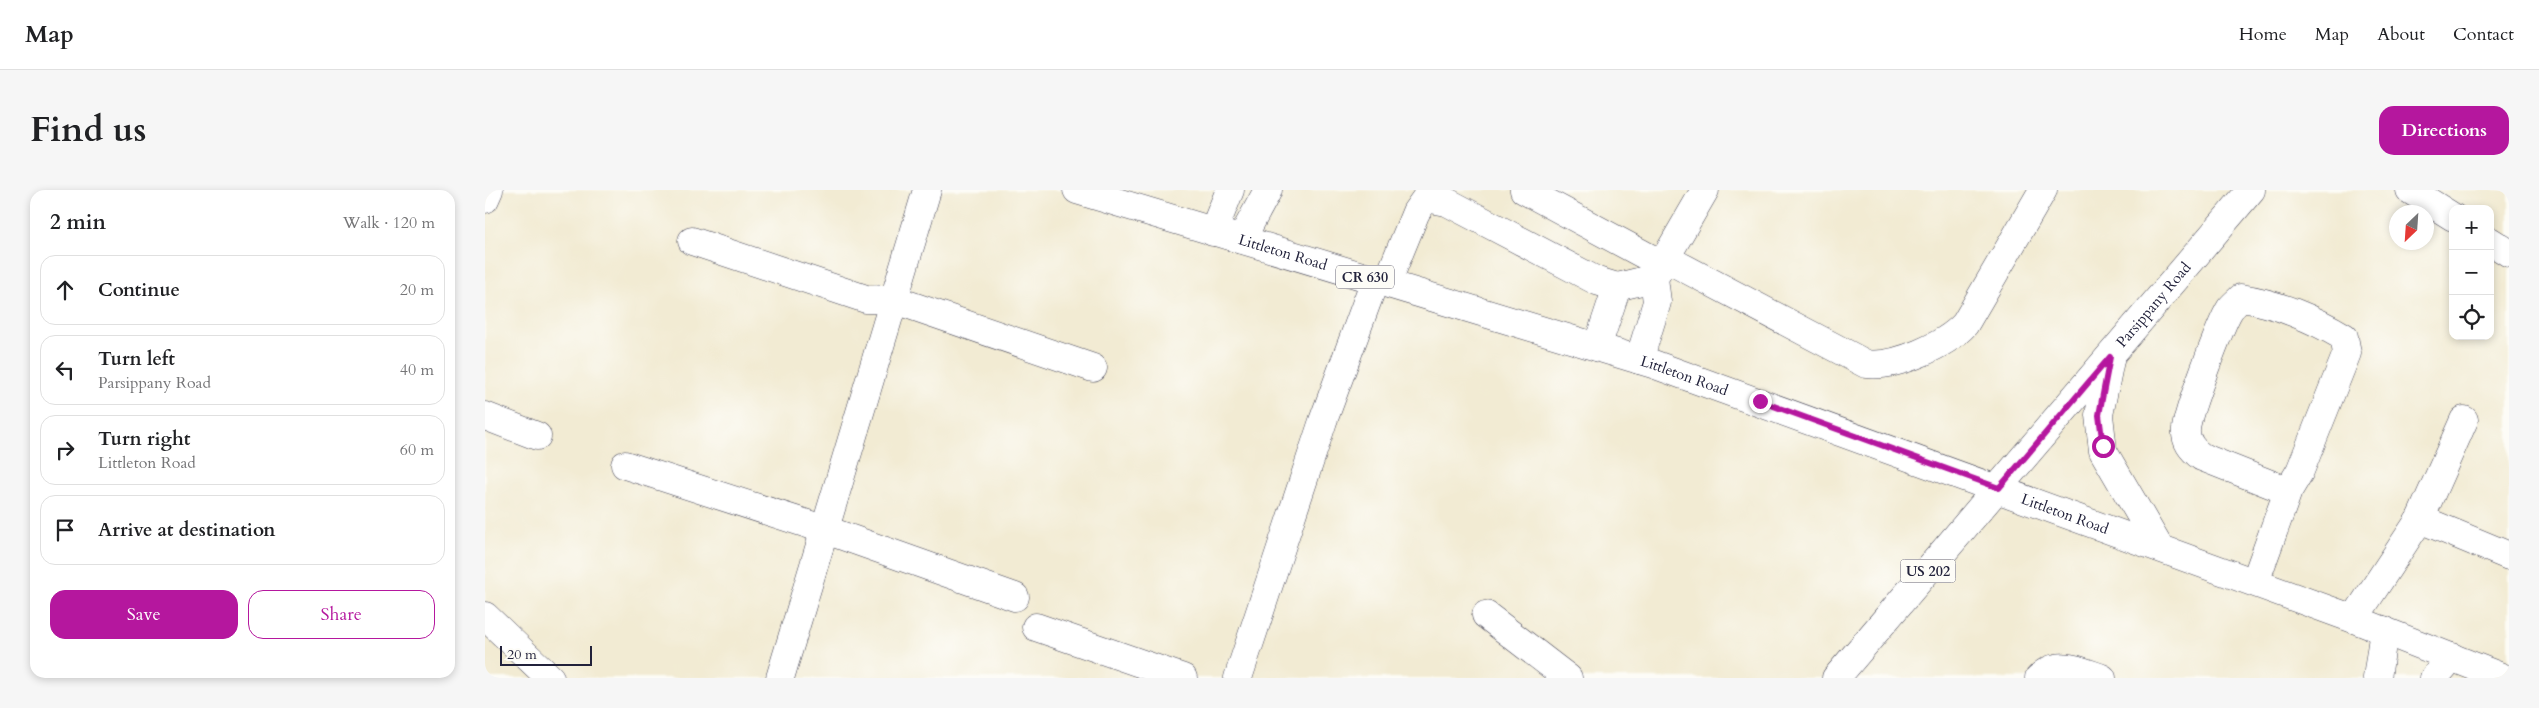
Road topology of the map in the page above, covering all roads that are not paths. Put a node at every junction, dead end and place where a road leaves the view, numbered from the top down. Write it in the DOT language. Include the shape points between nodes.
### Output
graph roads {
  1 [pos="489,190"];
  2 [pos="927,190"];
  3 [pos="1077,190"];
  4 [pos="1230,190"];
  5 [pos="1268,190"];
  6 [pos="1525,190"];
  7 [pos="1705,190"];
  8 [pos="2043,190"];
  9 [pos="2251,190"];
  10 [pos="2410,190"];
  11 [pos="1432,194"];
  12 [pos="485,199"];
  13 [pos="2449,214"];
  14 [pos="1213,232"];
  15 [pos="692,240"];
  16 [pos="1241,240"];
  17 [pos="2494,244"];
  18 [pos="2509,253"];
  19 [pos="1661,267"];
  20 [pos="1381,282"];
  21 [pos="1617,287"];
  22 [pos="895,300"];
  23 [pos="1597,347"];
  24 [pos="2110,357"];
  25 [pos="1639,360"];
  26 [pos="1093,368"];
  27 [pos="485,416"];
  28 [pos="2464,420"];
  29 [pos="537,436"];
  30 [pos="625,465"];
  31 [pos="1999,488"];
  32 [pos="2288,491"];
  33 [pos="2420,519"];
  34 [pos="826,530"];
  35 [pos="2159,547"];
  36 [pos="2509,556"];
  37 [pos="2255,582"];
  38 [pos="1015,597"];
  39 [pos="1486,615"];
  40 [pos="485,616"];
  41 [pos="2354,619"];
  42 [pos="1036,627"];
  43 [pos="2384,630"];
  44 [pos="2452,657"];
  45 [pos="550,678"];
  46 [pos="780,678"];
  47 [pos="1183,678"];
  48 [pos="1238,678"];
  49 [pos="1568,678"];
  50 [pos="1836,678"];
  51 [pos="2039,678"];
  52 [pos="2102,678"];
  53 [pos="2377,678"];
  54 [pos="2434,678"];
  55 [pos="2504,678"];
  1 -- 12 [label="main road"];
  2 -- 22 [label="main road"];
  3 -- 14 [label="main road, Littleton Road / CR 630"];
  4 -- 14 [label="main road"];
  5 -- 16 [label="main road"];
  6 -- 19 [label="main road"];
  7 -- 19 [label="main road"];
  8 -- 19 [label="main road" via="1957,333 1907,358 1877,365 1866,364"];
  9 -- 24 [label="main road, Parsippany Road"];
  10 -- 13 [label="main road"];
  11 -- 20 [label="main road" via="1416,212"];
  11 -- 21 [label="main road" via="1597,281"];
  14 -- 16 [label="main road, Littleton Road / CR 630"];
  15 -- 22 [label="main road" via="866,299"];
  16 -- 20 [label="main road, Littleton Road / CR 630"];
  17 -- 18 [label="main road"];
  19 -- 21 [label="main road"];
  19 -- 25 [label="main road" via="1657,302"];
  20 -- 23 [label="main road, Littleton Road / CR 630"];
  20 -- 48 [label="main road" via="1323,422"];
  21 -- 23 [label="main road"];
  22 -- 26 [label="main road"];
  22 -- 34 [label="main road"];
  23 -- 25 [label="main road, Littleton Road / CR 630"];
  24 -- 31 [label="main road, Parsippany Road"];
  24 -- 35 [label="main road" via="2099,415 2103,451"];
  25 -- 31 [label="main road, Littleton Road / CR 630"];
  27 -- 29 [label="main road"];
  28 -- 33 [label="main road"];
  30 -- 34 [label="main road"];
  31 -- 35 [label="main road, Littleton Road"];
  31 -- 50 [label="main road, US 202"];
  32 -- 32 [label="main road" via="2300,471 2347,353 2344,337 2326,326 2256,300 2241,298 2230,308 2201,383 2186,429 2187,438 2195,452 2210,461"];
  32 -- 37 [label="main road"];
  33 -- 36 [label="main road"];
  33 -- 41 [label="main road"];
  34 -- 38 [label="main road"];
  34 -- 46 [label="main road"];
  35 -- 37 [label="main road, Littleton Road"];
  37 -- 41 [label="main road, Littleton Road"];
  39 -- 49 [label="main road"];
  40 -- 45 [label="main road"];
  41 -- 43 [label="main road, Littleton Road"];
  42 -- 47 [label="main road"];
  43 -- 44 [label="main road, Littleton Road"];
  43 -- 53 [label="main road"];
  44 -- 54 [label="main road"];
  44 -- 55 [label="main road, Littleton Road"];
  51 -- 52 [label="main road" via="2059,666"];
}
